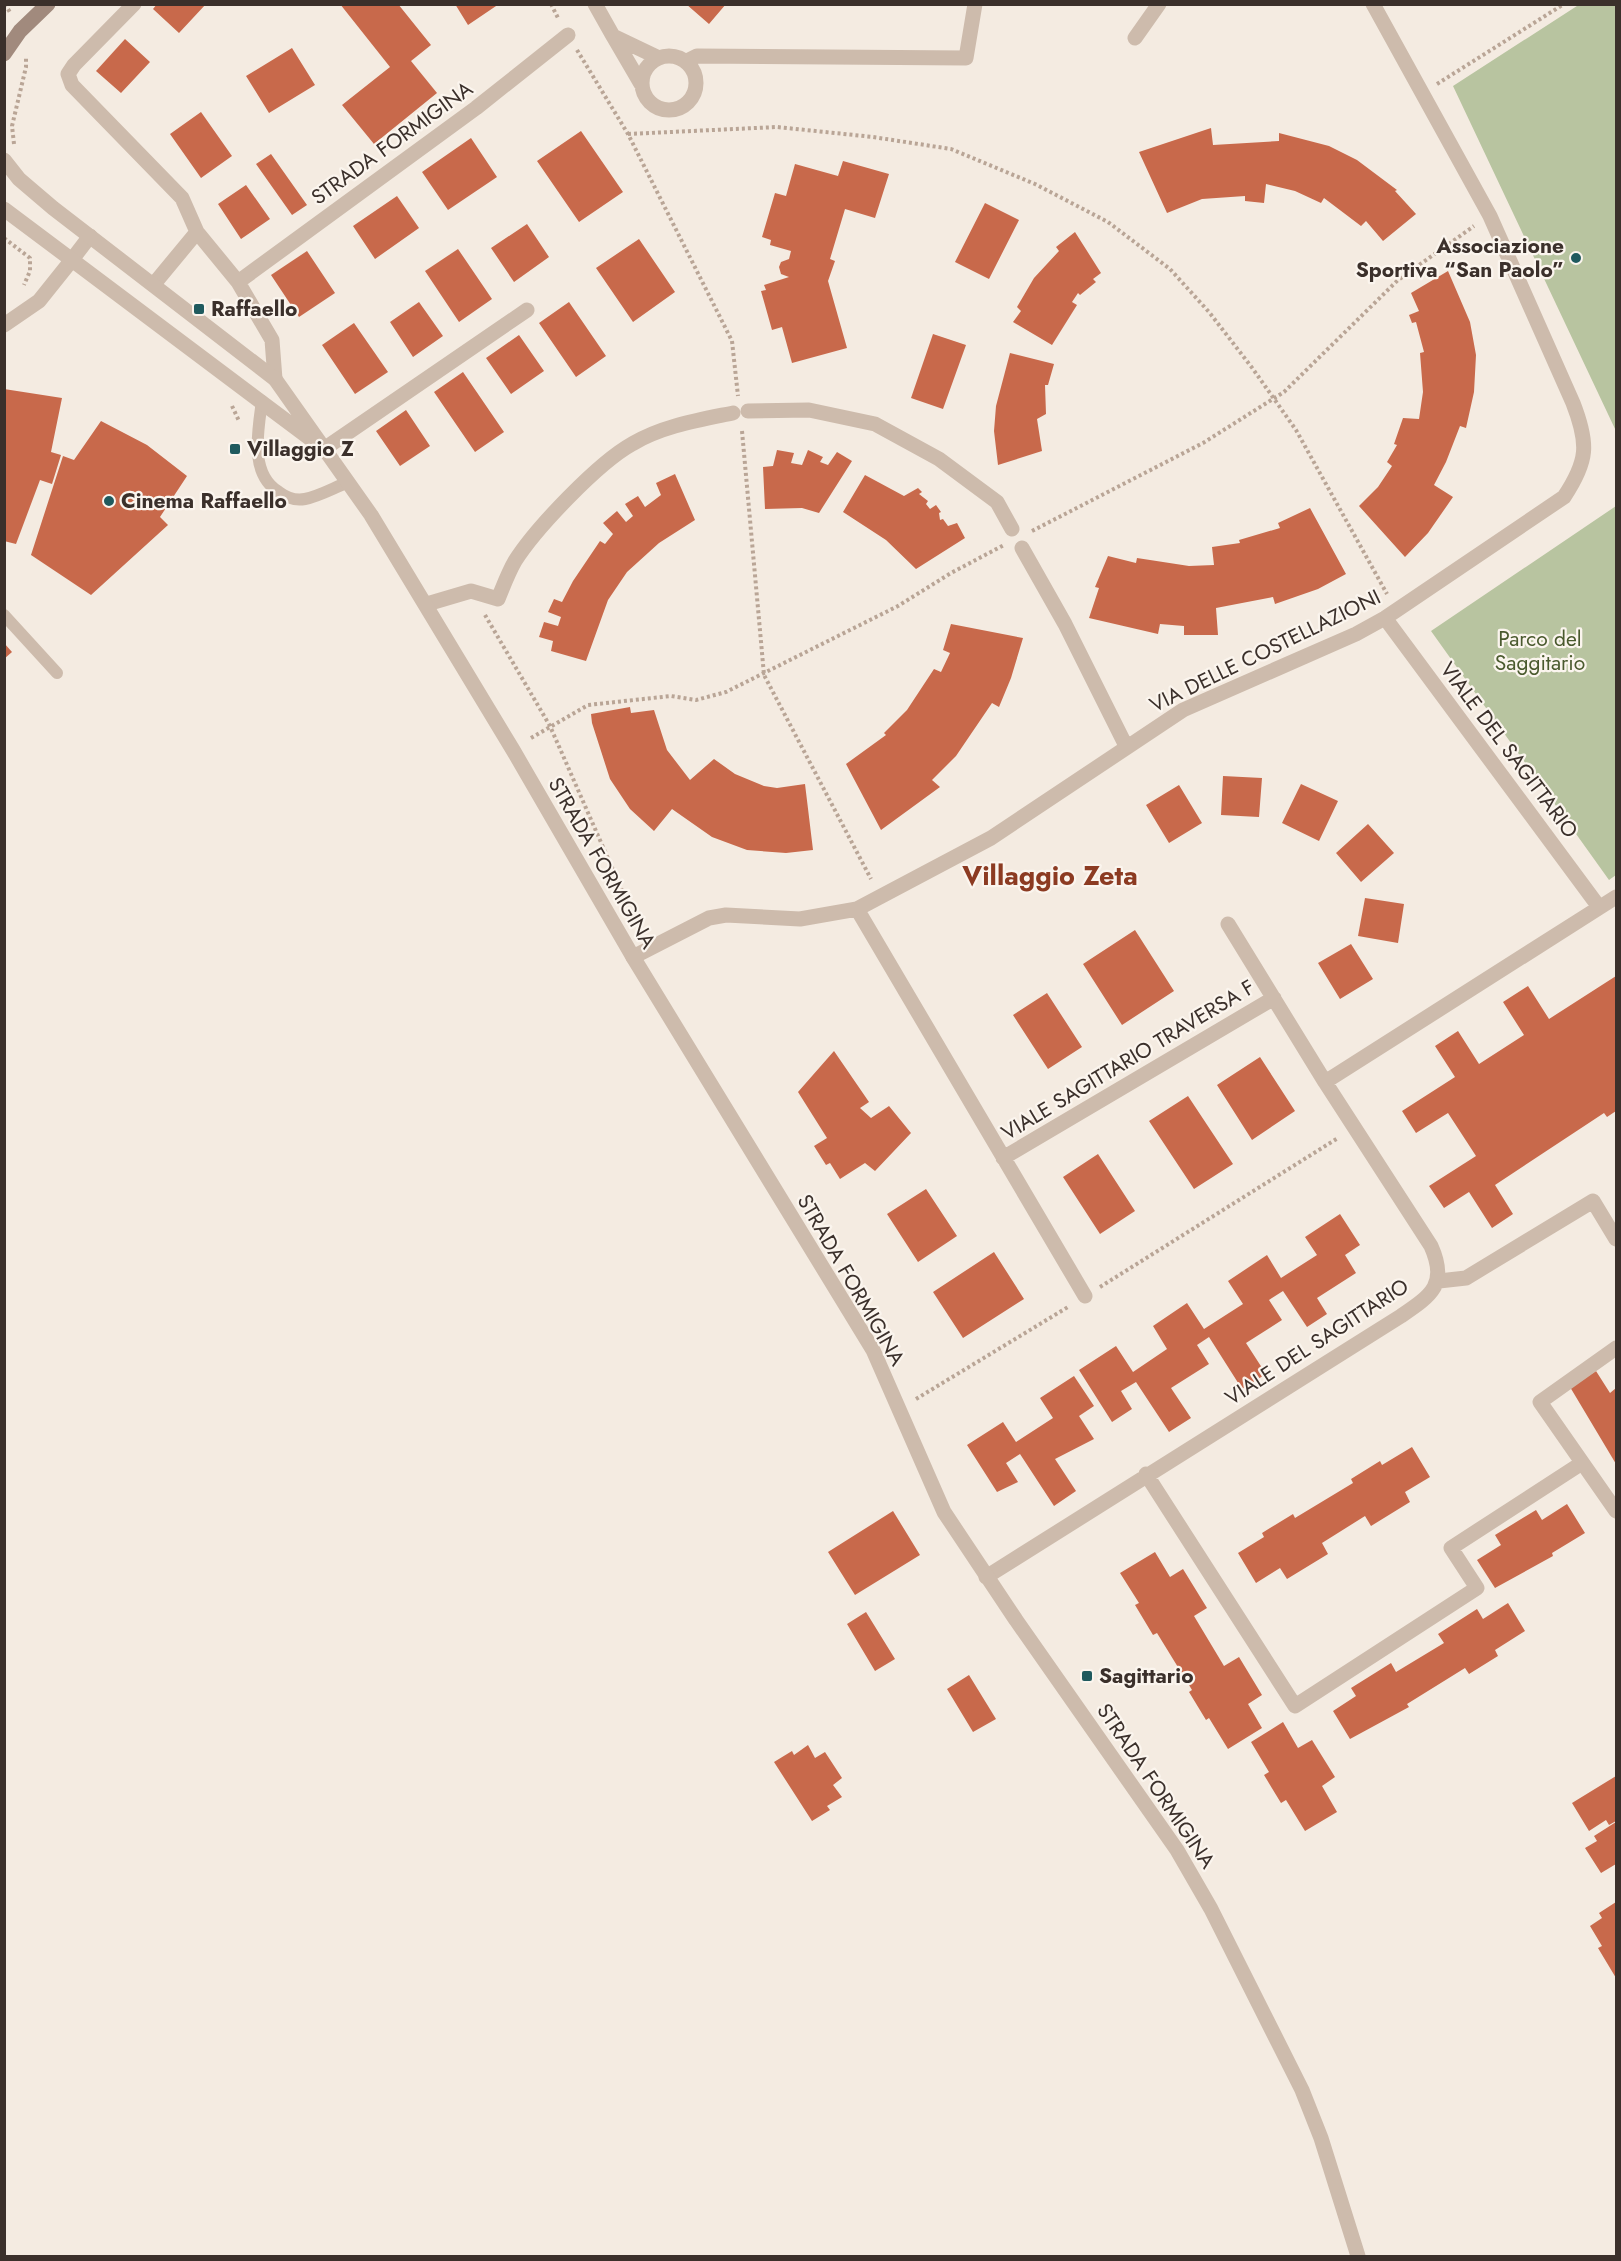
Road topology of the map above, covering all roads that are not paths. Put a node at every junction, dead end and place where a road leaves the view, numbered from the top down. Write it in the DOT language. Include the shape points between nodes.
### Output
graph roads {
  1 [pos="48,4"];
  2 [pos="135,4"];
  3 [pos="596,4"];
  4 [pos="975,4"];
  5 [pos="1159,4"];
  6 [pos="1373,4"];
  7 [pos="568,35"];
  8 [pos="613,36"];
  9 [pos="1135,38"];
  10 [pos="4,54"];
  11 [pos="659,58"];
  12 [pos="687,62"];
  13 [pos="641,84"];
  14 [pos="4,160"];
  15 [pos="4,209"];
  16 [pos="197,232"];
  17 [pos="90,236"];
  18 [pos="71,261"];
  19 [pos="238,282"];
  20 [pos="154,284"];
  21 [pos="526,310"];
  22 [pos="4,326"];
  23 [pos="275,379"];
  24 [pos="262,401"];
  25 [pos="324,449"];
  26 [pos="349,482"];
  27 [pos="1012,529"];
  28 [pos="1022,548"];
  29 [pos="427,604"];
  30 [pos="1390,614"];
  31 [pos="4,615"];
  32 [pos="57,673"];
  33 [pos="1126,746"];
  34 [pos="1617,897"];
  35 [pos="1599,908"];
  36 [pos="857,909"];
  37 [pos="1228,924"];
  38 [pos="633,957"];
  39 [pos="1274,998"];
  40 [pos="1325,1082"];
  41 [pos="1004,1158"];
  42 [pos="1617,1239"];
  43 [pos="1439,1281"];
  44 [pos="1085,1296"];
  45 [pos="1617,1348"];
  46 [pos="1582,1463"];
  47 [pos="1146,1474"];
  48 [pos="1617,1511"];
  49 [pos="986,1577"];
  50 [pos="1358,2256"];
  1 -- 10 [label="main road" via="20,31"];
  2 -- 16 [label="street" via="68,74 72,85 182,198"];
  3 -- 8 [label="street"];
  4 -- 12 [label="street" via="966,58 697,56"];
  5 -- 9 [label="street"];
  6 -- 30 [label="street, VIA DELLE COSTELLAZIONI" via="1490,216 1574,404 1586,449 1578,475 1564,497"];
  7 -- 19 [label="street, STRADA FORMIGINA" via="476,108"];
  8 -- 11 [label="street"];
  8 -- 13 [label="street"];
  11 -- 12 [label="street" via="673,56"];
  11 -- 13 [label="street" via="646,68"];
  12 -- 13 [label="street" via="694,70 696,91 681,108 660,109 644,94"];
  14 -- 17 [label="street, STRADA FORMIGINA" via="19,179"];
  15 -- 18 [label="street"];
  16 -- 19 [label="street"];
  16 -- 20 [label="street"];
  17 -- 18 [label="street"];
  17 -- 20 [label="street, STRADA FORMIGINA"];
  18 -- 22 [label="street" via="39,301"];
  18 -- 24 [label="street"];
  19 -- 23 [label="street" via="272,340"];
  20 -- 23 [label="street, STRADA FORMIGINA"];
  21 -- 25 [label="street"];
  23 -- 25 [label="street, STRADA FORMIGINA"];
  24 -- 25 [label="street"];
  24 -- 26 [label="lane" via="261,475 274,490 289,499 304,500"];
  25 -- 26 [label="street, STRADA FORMIGINA"];
  26 -- 29 [label="street, STRADA FORMIGINA"];
  27 -- 29 [label="street" via="997,502 939,459 875,424 809,410 740,410 684,423 631,444 585,482 541,527 515,562 498,599 471,591"];
  28 -- 33 [label="street"];
  29 -- 38 [label="street, STRADA FORMIGINA"];
  30 -- 33 [label="street, VIA DELLE COSTELLAZIONI" via="1356,634 1183,711"];
  30 -- 35 [label="street, VIALE DEL SAGITTARIO"];
  31 -- 32 [label="lane"];
  33 -- 36 [label="street, VIA DELLE COSTELLAZIONI" via="991,838"];
  34 -- 35 [label="street"];
  35 -- 40 [label="street"];
  36 -- 38 [label="street, VIA DELLE COSTELLAZIONI" via="800,919 726,915 709,918"];
  36 -- 41 [label="street, VIALE SAGITTARIO TRAVERSA F"];
  37 -- 39 [label="street, VIALE SAGITTARIO TRAVERSA F"];
  38 -- 49 [label="street, STRADA FORMIGINA" via="873,1350 944,1512"];
  39 -- 40 [label="street, VIALE SAGITTARIO TRAVERSA F"];
  39 -- 41 [label="street, VIALE SAGITTARIO TRAVERSA F"];
  40 -- 43 [label="street, VIALE DEL SAGITTARIO" via="1431,1246 1440,1270"];
  41 -- 44 [label="street, VIALE SAGITTARIO TRAVERSA F"];
  42 -- 43 [label="street" via="1593,1201 1466,1278"];
  43 -- 47 [label="street, VIALE DEL SAGITTARIO" via="1420,1303 1401,1316"];
  45 -- 46 [label="street" via="1540,1402"];
  46 -- 47 [label="street" via="1451,1548 1477,1588 1295,1706"];
  46 -- 48 [label="street"];
  47 -- 49 [label="street, VIALE DEL SAGITTARIO"];
  49 -- 50 [label="street, STRADA FORMIGINA" via="1177,1850 1211,1909 1302,2090"];
}
